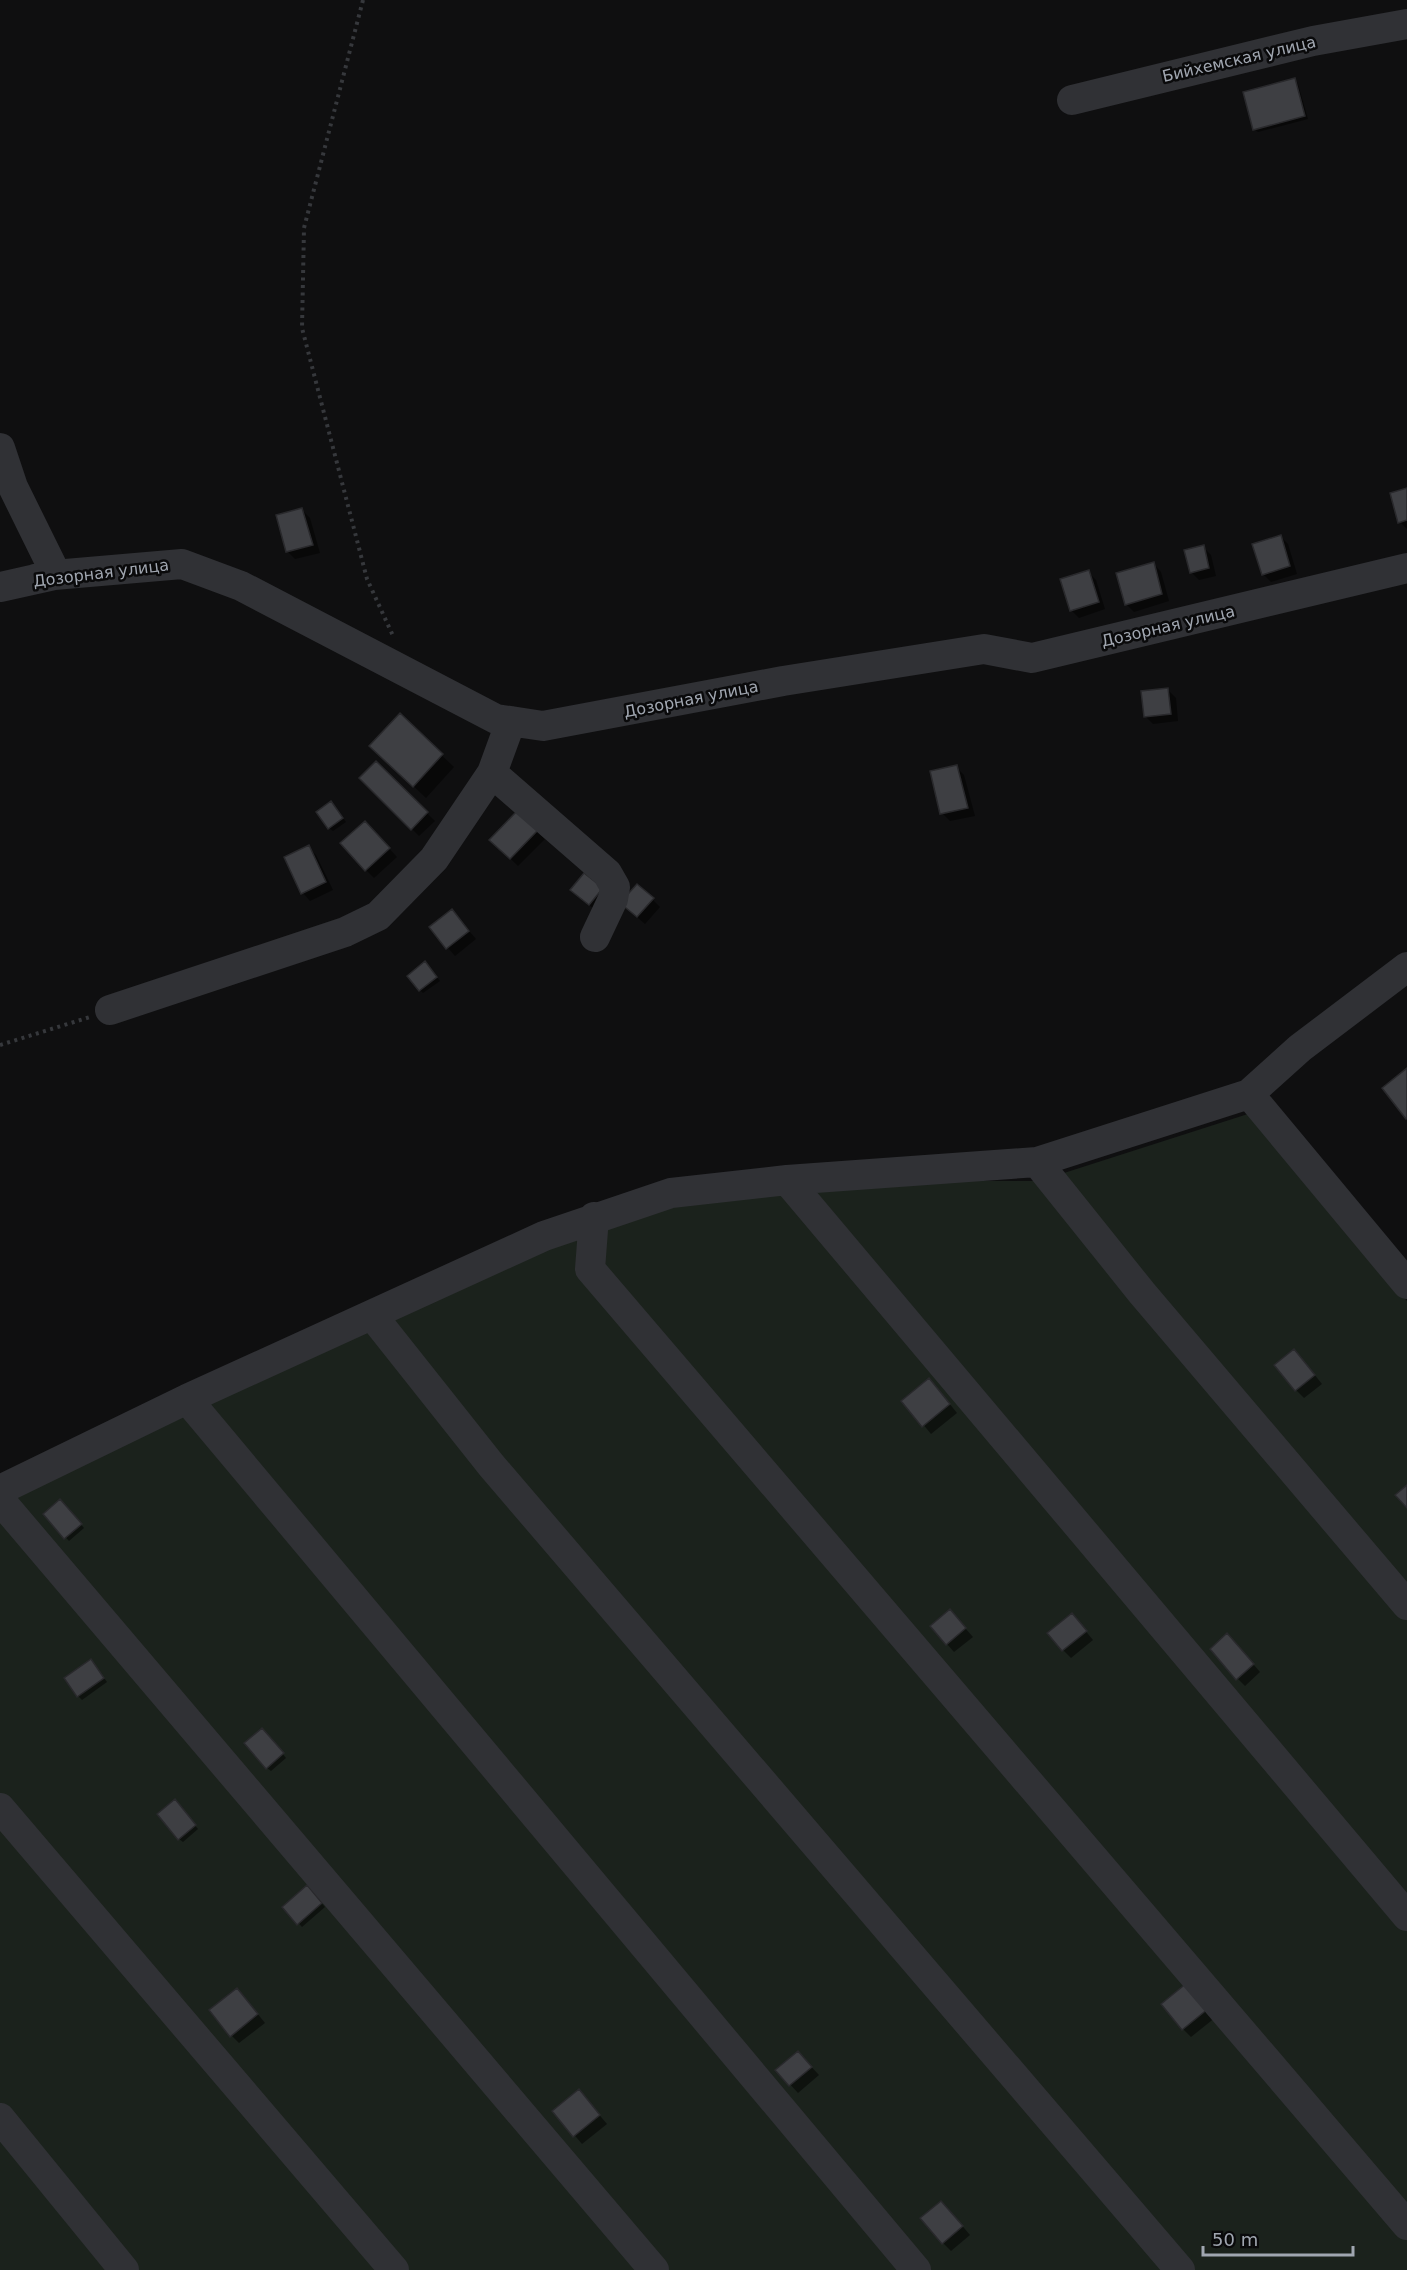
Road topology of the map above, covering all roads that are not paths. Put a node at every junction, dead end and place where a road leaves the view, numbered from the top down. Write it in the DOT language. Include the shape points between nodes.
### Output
graph roads {
  1 [pos="1407,24"];
  2 [pos="1072,100"];
  3 [pos="0,448"];
  4 [pos="1407,568"];
  5 [pos="54,575"];
  6 [pos="0,587"];
  7 [pos="511,721"];
  8 [pos="492,773"];
  9 [pos="595,937"];
  10 [pos="1404,975"];
  11 [pos="110,1010"];
  12 [pos="1249,1094"];
  13 [pos="1037,1162"];
  14 [pos="787,1180"];
  15 [pos="594,1217"];
  16 [pos="1407,1284"];
  17 [pos="372,1315"];
  18 [pos="187,1399"];
  19 [pos="0,1490"];
  20 [pos="0,1500"];
  21 [pos="1407,1605"];
  22 [pos="0,1808"];
  23 [pos="1407,1916"];
  24 [pos="0,2118"];
  25 [pos="1407,2225"];
  26 [pos="124,2270"];
  27 [pos="394,2270"];
  28 [pos="654,2270"];
  29 [pos="916,2270"];
  30 [pos="1180,2270"];
  1 -- 2 [label="street, Бийхемская улица" via="1313,41"];
  3 -- 5 [label="street" via="12,487"];
  4 -- 7 [label="street, Дозорная улица" via="1032,658 984,649 783,681 543,726"];
  5 -- 6 [label="street, Дозорная улица"];
  5 -- 7 [label="street, Дозорная улица" via="182,564 241,586 496,719"];
  7 -- 8 [label="street"];
  8 -- 9 [label="street" via="607,873 615,887 613,899"];
  8 -- 11 [label="street" via="434,860 378,916 345,932"];
  10 -- 12 [label="street" via="1300,1048"];
  12 -- 13 [label="street"];
  12 -- 16 [label="street"];
  13 -- 14 [label="street"];
  13 -- 21 [label="street" via="1150,1302"];
  14 -- 15 [label="street" via="672,1193"];
  14 -- 23 [label="street"];
  15 -- 17 [label="street"];
  15 -- 25 [label="street" via="590,1269"];
  17 -- 18 [label="street"];
  17 -- 30 [label="street" via="499,1474"];
  18 -- 19 [label="street"];
  18 -- 29 [label="street"];
  20 -- 28 [label="street"];
  22 -- 27 [label="street"];
  24 -- 26 [label="street"];
}
